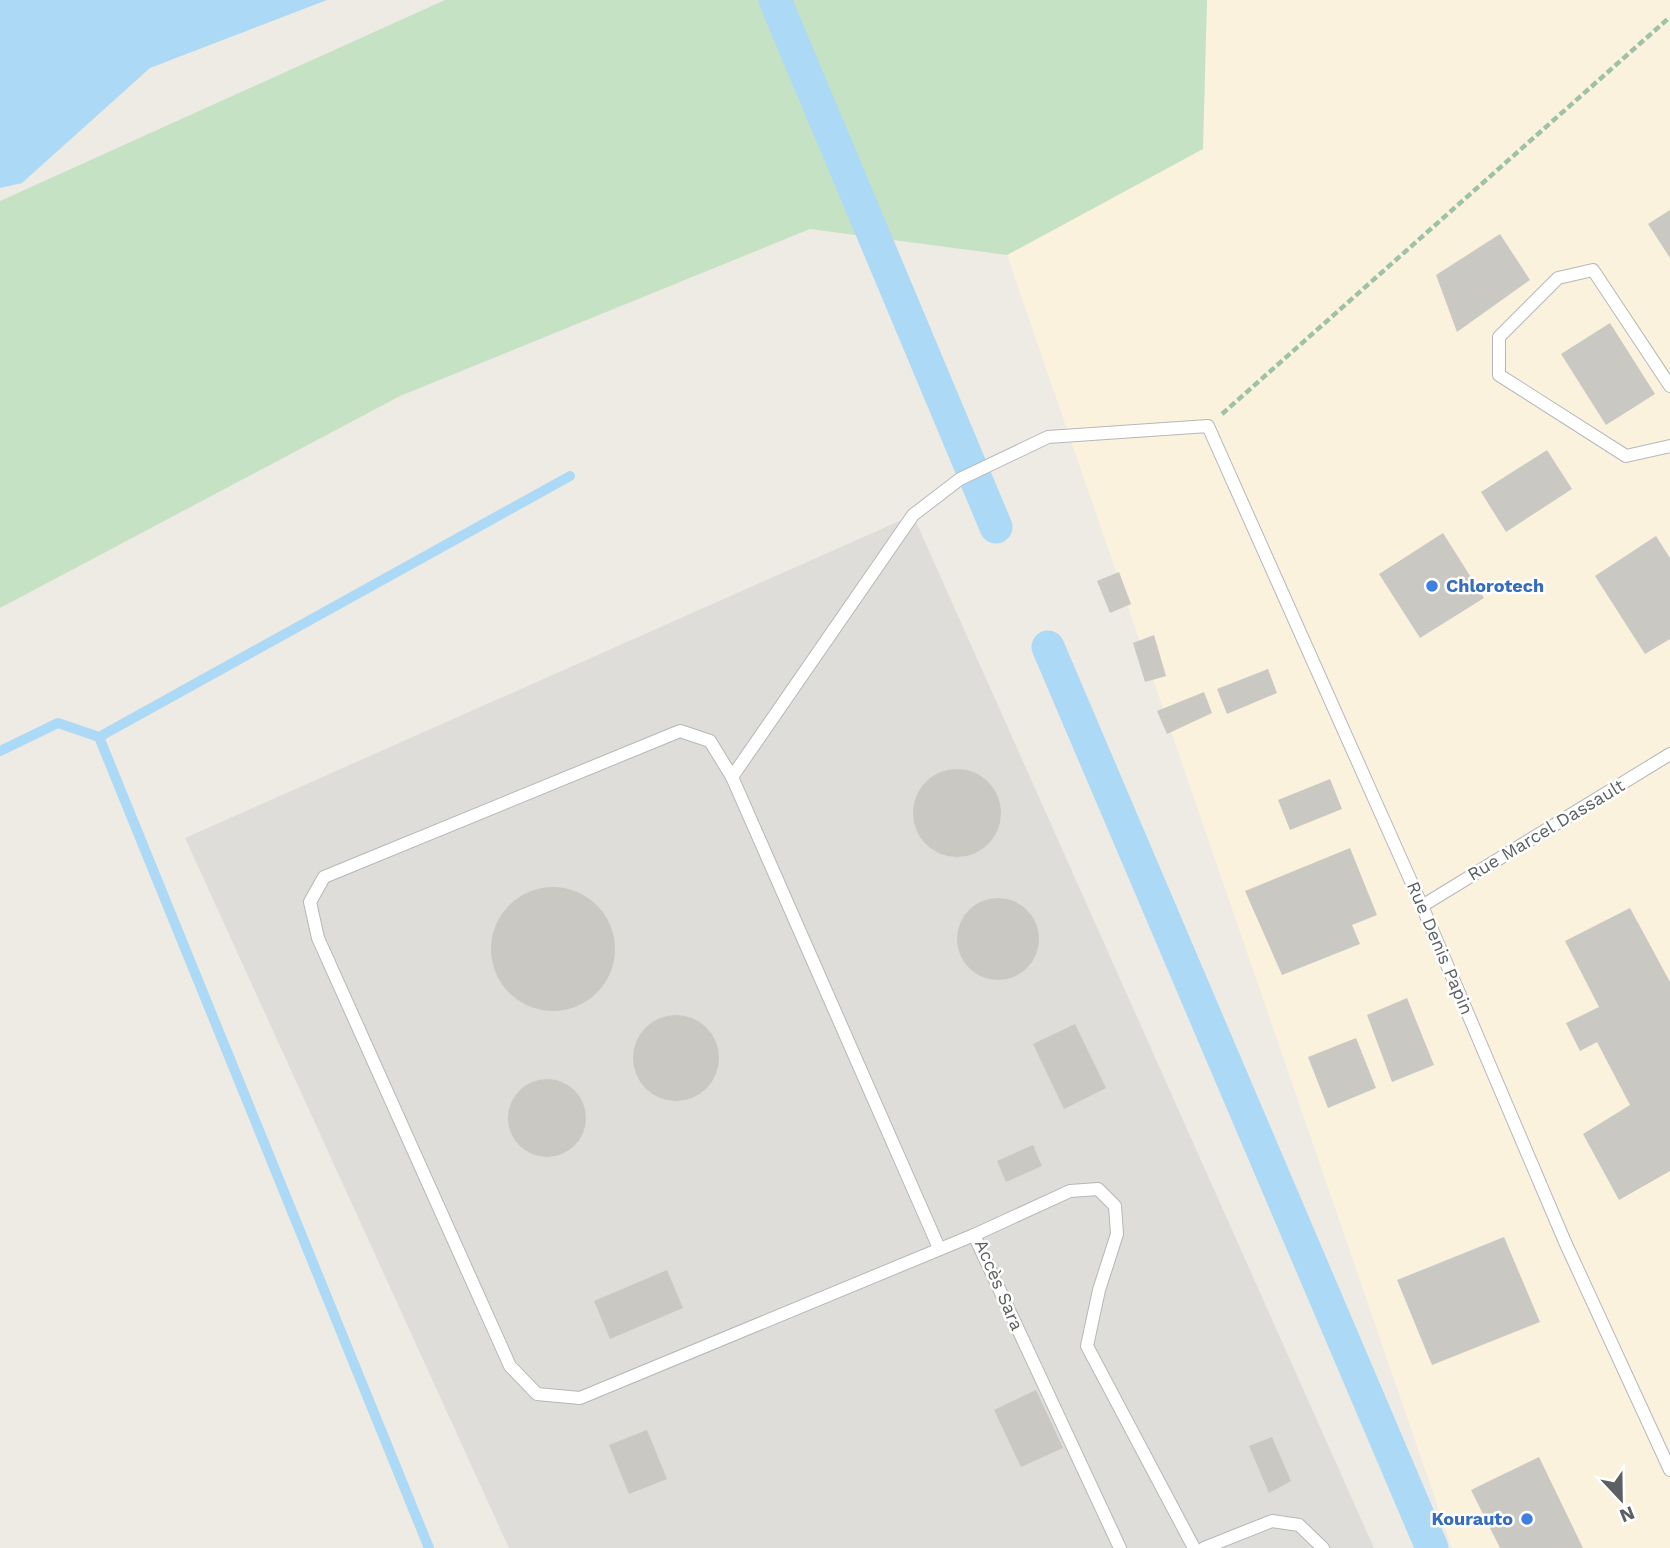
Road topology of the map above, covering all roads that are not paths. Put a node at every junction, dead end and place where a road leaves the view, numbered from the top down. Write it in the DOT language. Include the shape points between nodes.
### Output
graph roads {
  1 [pos="1670,386"];
  2 [pos="1670,446"];
  3 [pos="1670,754"];
  4 [pos="732,777"];
  5 [pos="1422,906"];
  6 [pos="974,1236"];
  7 [pos="939,1248"];
  8 [pos="1670,1470"];
  9 [pos="1120,1548"];
  10 [pos="1194,1548"];
  11 [pos="1204,1548"];
  12 [pos="1323,1548"];
  1 -- 2 [label="lane" via="1592,270 1558,278 1499,337 1499,375 1614,449 1626,456"];
  3 -- 5 [label="lane, Rue Marcel Dassault"];
  4 -- 5 [label="lane, Rue Denis Papin" via="913,515 960,479 1048,437 1208,426"];
  4 -- 7 [label="lane"];
  4 -- 7 [label="lane" via="710,741 680,731 324,877 310,902 318,938 510,1366 537,1394 580,1398"];
  5 -- 8 [label="lane, Rue Denis Papin" via="1564,1242"];
  6 -- 7 [label="lane"];
  6 -- 9 [label="lane, Accès Sara"];
  6 -- 10 [label="lane, Accès Sara" via="1070,1191 1098,1189 1115,1206 1117,1234 1087,1346"];
  11 -- 12 [label="lane" via="1272,1521 1298,1525"];
}
